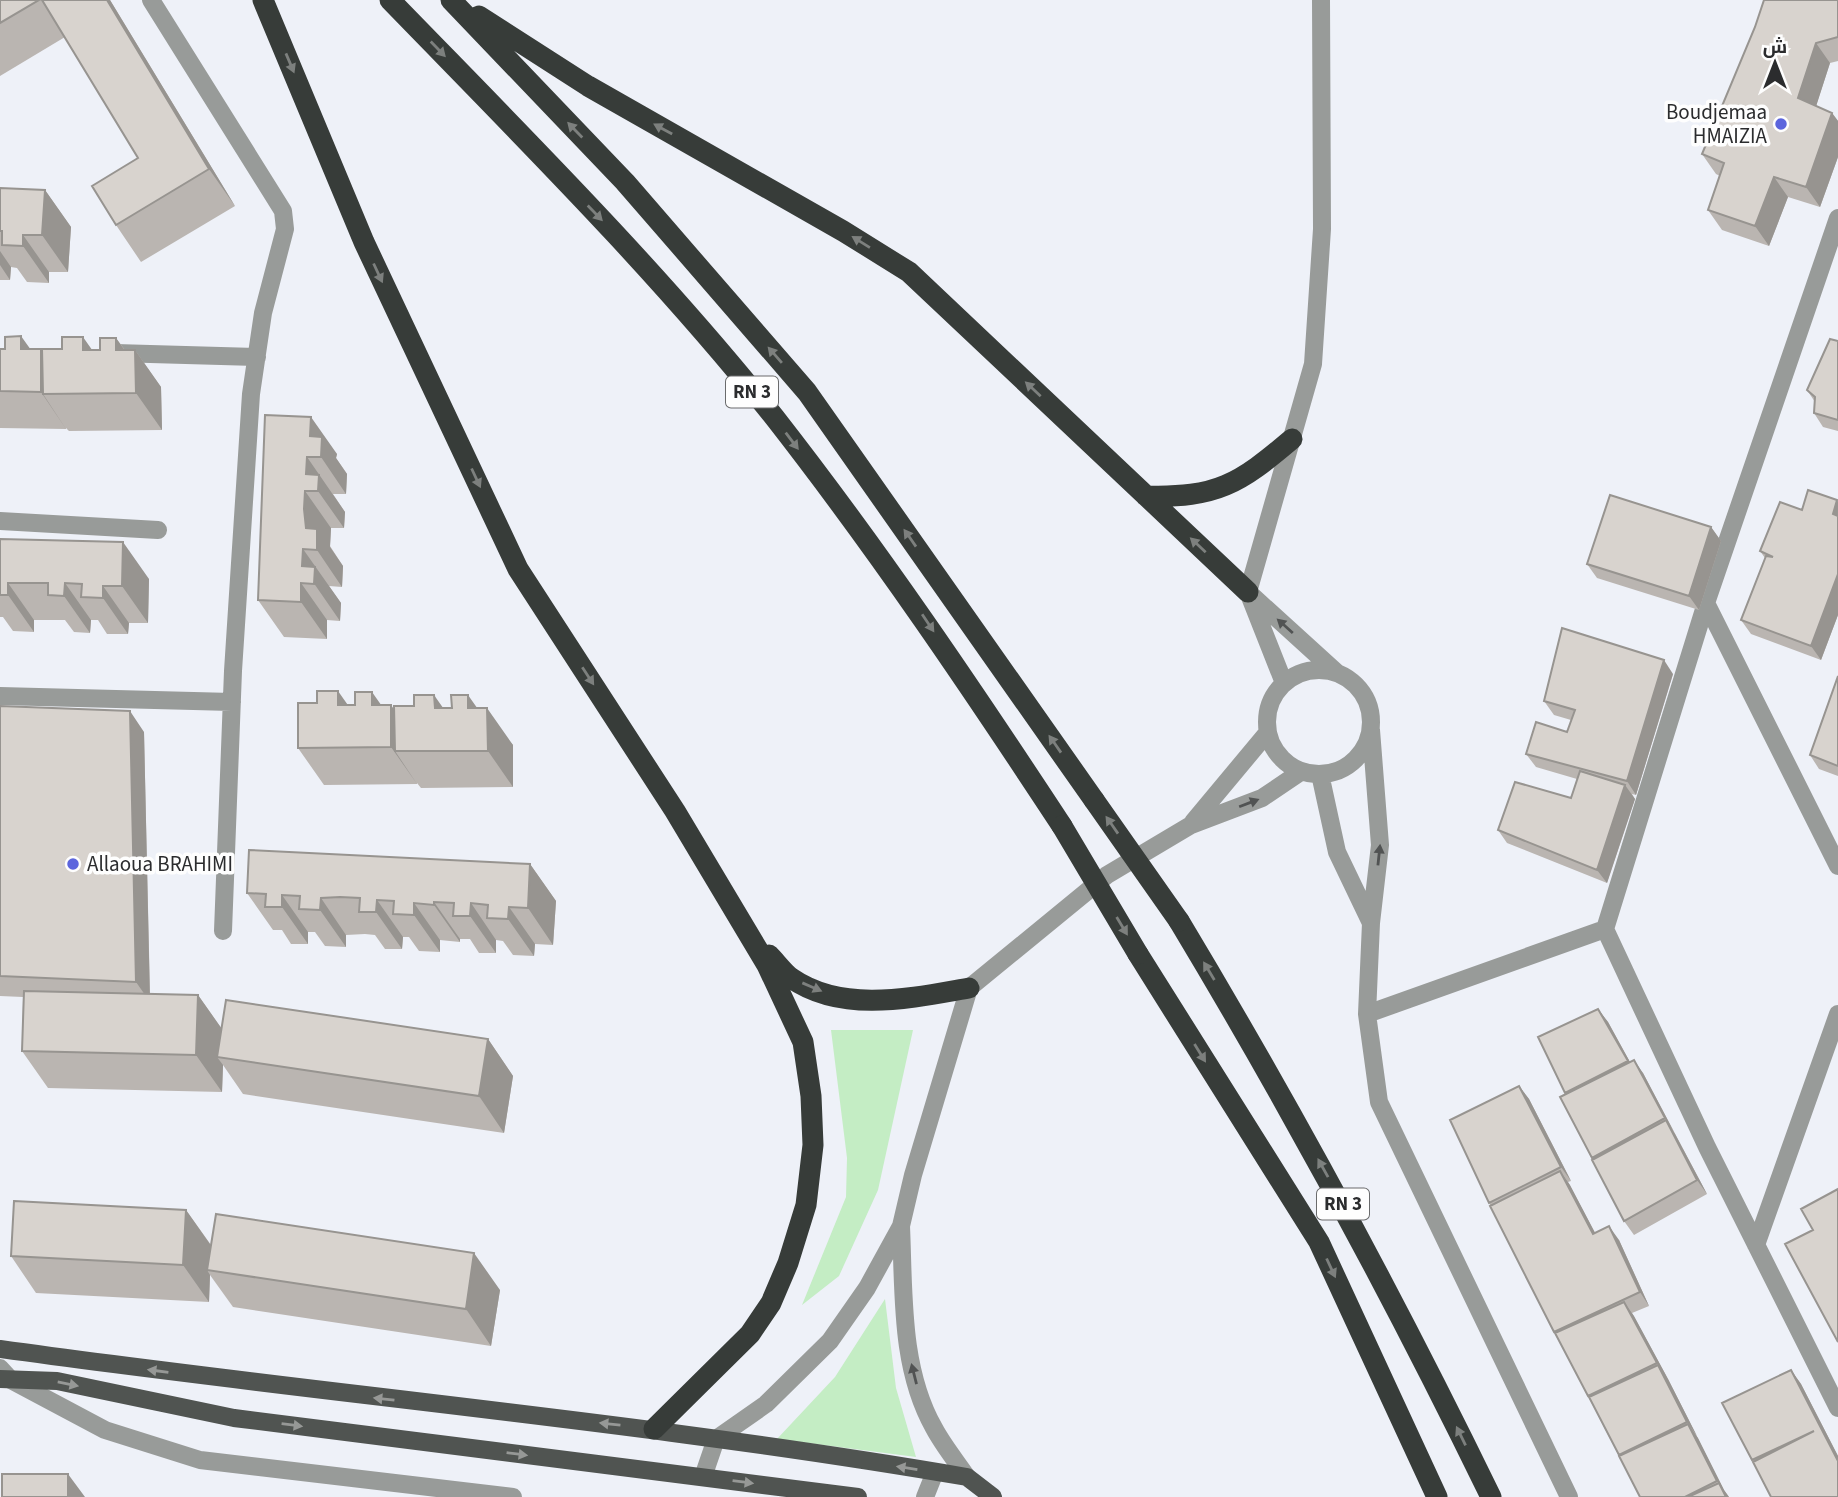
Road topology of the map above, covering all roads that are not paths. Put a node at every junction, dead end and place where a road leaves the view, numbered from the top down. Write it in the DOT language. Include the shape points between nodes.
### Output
graph roads {
  1 [pos="151,0"];
  2 [pos="264,0"];
  3 [pos="390,0"];
  4 [pos="452,0"];
  5 [pos="1321,0"];
  6 [pos="1838,218"];
  7 [pos="95,352"];
  8 [pos="257,358"];
  9 [pos="1292,439"];
  10 [pos="1146,496"];
  11 [pos="0,521"];
  12 [pos="158,530"];
  13 [pos="1248,592"];
  14 [pos="1706,603"];
  15 [pos="1336,672"];
  16 [pos="1284,683"];
  17 [pos="0,696"];
  18 [pos="232,702"];
  19 [pos="1371,730"];
  20 [pos="1268,732"];
  21 [pos="1311,773"];
  22 [pos="1191,825"];
  23 [pos="1838,866"];
  24 [pos="732,905"];
  25 [pos="1371,923"];
  26 [pos="1605,929"];
  27 [pos="223,931"];
  28 [pos="969,988"];
  29 [pos="1367,1014"];
  30 [pos="1838,1014"];
  31 [pos="901,1226"];
  32 [pos="1756,1245"];
  33 [pos="0,1349"];
  34 [pos="4,1376"];
  35 [pos="1838,1408"];
  36 [pos="654,1429"];
  37 [pos="716,1438"];
  38 [pos="935,1472"];
  39 [pos="703,1477"];
  40 [pos="967,1477"];
  41 [pos="1568,1495"];
  42 [pos="513,1497"];
  43 [pos="858,1497"];
  44 [pos="925,1497"];
  45 [pos="993,1497"];
  46 [pos="1437,1497"];
  47 [pos="1491,1497"];
  1 -- 8 [label="street" via="283,211 285,229"];
  2 -- 24 [label="highway, one-way" via="364,242 518,569"];
  3 -- 46 [label="highway, RN 3, one-way, bridge" via="622,242 774,417 925,618 1062,826 1318,1242"];
  10 -- 4 [label="highway, one-way" via="909,272 588,86"];
  47 -- 4 [label="highway, RN 3, one-way, bridge" via="1342,1203 1265,1063 1178,921 807,392 625,182"];
  5 -- 9 [label="street" via="1320,256 1313,363"];
  6 -- 14 [label="street"];
  7 -- 8 [label="street"];
  8 -- 18 [label="street"];
  9 -- 10 [label="highway" via="1244,476 1206,494"];
  9 -- 13 [label="street"];
  13 -- 10 [label="highway, one-way"];
  11 -- 12 [label="street"];
  15 -- 13 [label="street, one-way"];
  13 -- 16 [label="street"];
  14 -- 23 [label="street"];
  14 -- 26 [label="street"];
  15 -- 16 [label="street" via="1318,669"];
  15 -- 19 [label="street" via="1364,695 1371,712"];
  16 -- 20 [label="street" via="1267,714"];
  17 -- 18 [label="street"];
  18 -- 27 [label="street"];
  19 -- 21 [label="street" via="1353,761 1338,770"];
  25 -- 19 [label="street, one-way" via="1380,845"];
  20 -- 21 [label="street" via="1280,756"];
  20 -- 22 [label="street"];
  22 -- 21 [label="street, one-way"];
  21 -- 25 [label="street" via="1337,852"];
  22 -- 28 [label="street" via="1107,875"];
  24 -- 28 [label="highway, one-way" via="791,978 818,991 862,1001"];
  24 -- 36 [label="highway" via="803,1042 813,1145 806,1205 771,1303 750,1334"];
  25 -- 29 [label="street"];
  26 -- 29 [label="street"];
  26 -- 32 [label="street"];
  28 -- 31 [label="street"];
  29 -- 41 [label="street" via="1379,1102"];
  30 -- 32 [label="street"];
  31 -- 37 [label="street" via="867,1288 830,1341 766,1404"];
  40 -- 31 [label="street, one-way" via="933,1427 920,1396 904,1309"];
  32 -- 35 [label="street"];
  36 -- 33 [label="main road, one-way"];
  34 -- 39 [label="main road, one-way" via="57,1381 234,1418"];
  34 -- 42 [label="street" via="105,1430 200,1460"];
  36 -- 37 [label="main road"];
  38 -- 37 [label="main road, one-way"];
  37 -- 39 [label="street"];
  38 -- 40 [label="main road"];
  38 -- 44 [label="street"];
  39 -- 43 [label="main road, one-way"];
  40 -- 45 [label="main road"];
}
